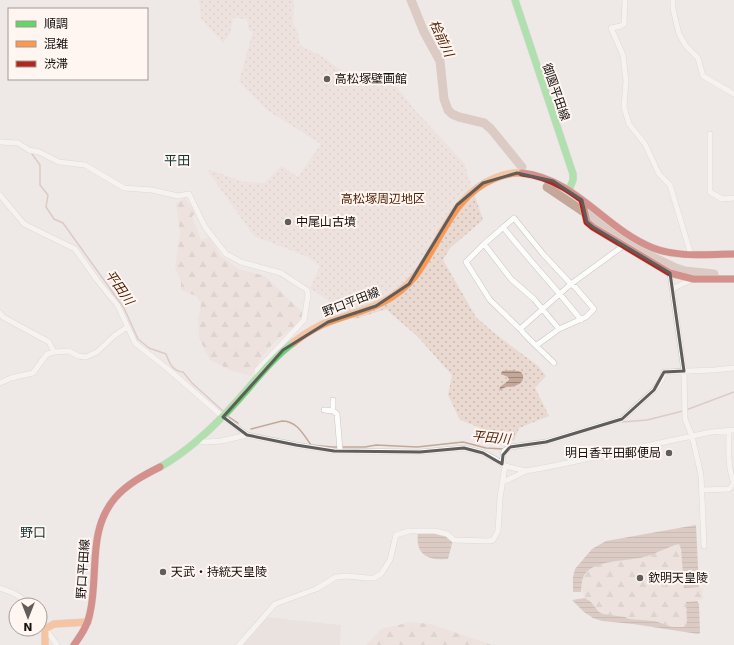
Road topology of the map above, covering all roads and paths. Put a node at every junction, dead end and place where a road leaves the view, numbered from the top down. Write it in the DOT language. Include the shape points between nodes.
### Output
graph roads {
  1 [pos="515,0"];
  2 [pos="625,0"];
  3 [pos="673,0"];
  4 [pos="734,94"];
  5 [pos="710,134"];
  6 [pos="0,142"];
  7 [pos="569,190"];
  8 [pos="0,195"];
  9 [pos="734,198"];
  10 [pos="582,203"];
  11 [pos="503,228"];
  12 [pos="484,244"];
  13 [pos="623,246"];
  14 [pos="734,254"];
  15 [pos="690,255"];
  16 [pos="670,273"];
  17 [pos="693,279"];
  18 [pos="734,279"];
  19 [pos="571,284"];
  20 [pos="672,290"];
  21 [pos="561,293"];
  22 [pos="543,309"];
  23 [pos="0,313"];
  24 [pos="581,320"];
  25 [pos="127,327"];
  26 [pos="520,329"];
  27 [pos="559,329"];
  28 [pos="537,346"];
  29 [pos="54,352"];
  30 [pos="554,363"];
  31 [pos="734,368"];
  32 [pos="684,371"];
  33 [pos="257,377"];
  34 [pos="0,383"];
  35 [pos="333,400"];
  36 [pos="324,410"];
  37 [pos="333,411"];
  38 [pos="223,417"];
  39 [pos="731,430"];
  40 [pos="247,435"];
  41 [pos="692,436"];
  42 [pos="200,441"];
  43 [pos="340,448"];
  44 [pos="503,465"];
  45 [pos="526,471"];
  46 [pos="503,482"];
  47 [pos="734,483"];
  48 [pos="702,490"];
  49 [pos="704,546"];
  50 [pos="0,588"];
  51 [pos="21,597"];
  52 [pos="88,622"];
  53 [pos="48,627"];
  54 [pos="48,632"];
  55 [pos="76,644"];
  56 [pos="57,645"];
  57 [pos="239,645"];
  1 -- 7 [label="main road, 御園平田線" via="574,174"];
  2 -- 15 [label="street" via="624,24 612,28 623,55 626,73 624,107 630,124 645,144 659,174 670,185"];
  3 -- 4 [label="street" via="679,34 698,58 703,76"];
  5 -- 9 [label="street" via="710,192 722,199"];
  6 -- 33 [label="street" via="18,143 59,162 85,165 124,188 152,190 178,196 188,194 205,227 226,254 241,262 281,273 308,290 304,320 257,370"];
  7 -- 10 [label="main road, 野口平田線"];
  7 -- 33 [label="main road, 野口平田線" via="553,181 524,173 501,176 475,188 457,205 409,284 391,299 308,332 283,350"];
  8 -- 25 [label="street" via="24,224 75,249 118,306"];
  10 -- 13 [label="main road" via="586,219 593,227"];
  10 -- 15 [label="main road, 野口平田線" via="650,247 670,254"];
  11 -- 12 [label="street"];
  11 -- 19 [label="street" via="514,218"];
  11 -- 21 [label="street"];
  12 -- 22 [label="street" via="511,279"];
  12 -- 26 [label="street" via="466,262 490,300"];
  13 -- 16 [label="main road"];
  13 -- 19 [label="street"];
  14 -- 15 [label="main road, 野口平田線"];
  16 -- 17 [label="main road"];
  16 -- 20 [label="street"];
  17 -- 18 [label="main road"];
  17 -- 20 [label="street"];
  19 -- 21 [label="street"];
  19 -- 24 [label="street" via="594,309"];
  20 -- 32 [label="street"];
  21 -- 22 [label="street"];
  21 -- 24 [label="street"];
  22 -- 26 [label="street"];
  22 -- 27 [label="street"];
  23 -- 29 [label="street" via="49,342"];
  24 -- 27 [label="street"];
  25 -- 29 [label="street" via="97,352 86,357 68,351"];
  25 -- 38 [label="street" via="135,343 142,350"];
  26 -- 28 [label="street"];
  27 -- 28 [label="street"];
  28 -- 30 [label="street"];
  29 -- 34 [label="street" via="47,354 33,373"];
  31 -- 32 [label="street"];
  32 -- 41 [label="street" via="685,415"];
  32 -- 44 [label="street" via="664,372 654,390 622,419 546,442 510,447 504,452"];
  33 -- 38 [label="main road, 野口平田線"];
  35 -- 37 [label="street"];
  36 -- 37 [label="street"];
  37 -- 43 [label="street" via="337,414"];
  38 -- 40 [label="street"];
  38 -- 42 [label="main road, 野口平田線"];
  39 -- 41 [label="street"];
  39 -- 47 [label="street" via="729,460"];
  40 -- 42 [label="street" via="221,441"];
  40 -- 43 [label="street" via="311,448 334,451"];
  41 -- 45 [label="street"];
  41 -- 48 [label="street"];
  42 -- 52 [label="main road, 野口平田線" via="135,480 108,508 95,541"];
  43 -- 44 [label="street" via="420,452 464,448 483,453"];
  44 -- 45 [label="street"];
  44 -- 46 [label="street"];
  45 -- 46 [label="street"];
  46 -- 57 [label="street" via="498,531 493,540 454,540 447,534 434,530 410,531 396,535 390,560 381,574 374,578 336,577 316,589 275,604"];
  47 -- 48 [label="street" via="728,488"];
  48 -- 49 [label="street"];
  50 -- 51 [label="street"];
  52 -- 53 [label="main road"];
  52 -- 55 [label="main road, 野口平田線"];
  54 -- 56 [label="street"];
}
